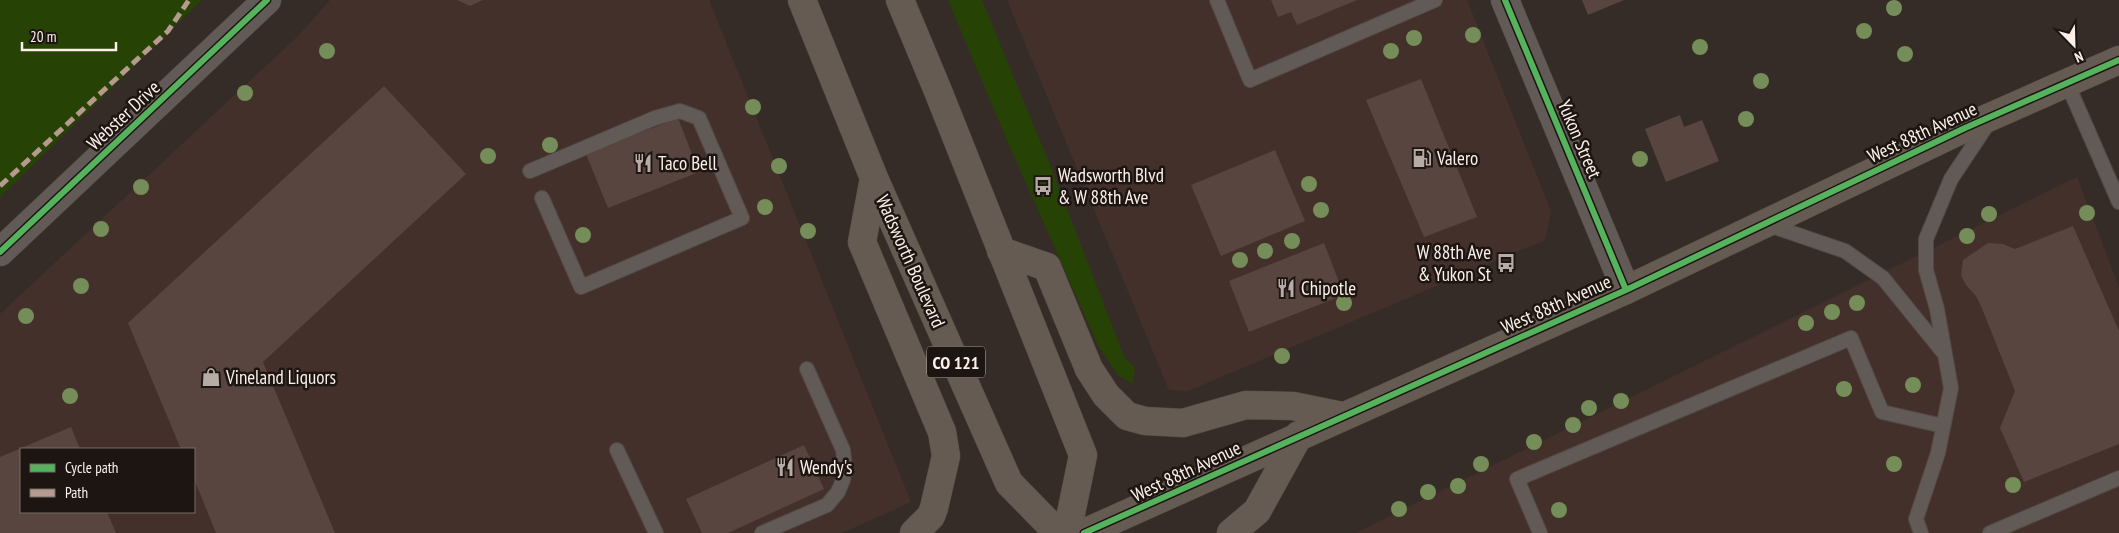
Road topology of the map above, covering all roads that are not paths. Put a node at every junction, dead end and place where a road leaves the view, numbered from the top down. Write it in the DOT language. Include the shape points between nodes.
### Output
graph roads {
  1 [pos="267,0"];
  2 [pos="802,0"];
  3 [pos="900,0"];
  4 [pos="1217,0"];
  5 [pos="1435,0"];
  6 [pos="1505,0"];
  7 [pos="2119,60"];
  8 [pos="2067,84"];
  9 [pos="1994,116"];
  10 [pos="530,171"];
  11 [pos="874,178"];
  12 [pos="542,198"];
  13 [pos="2119,202"];
  14 [pos="1764,223"];
  15 [pos="1001,251"];
  16 [pos="0,252"];
  17 [pos="1626,290"];
  18 [pos="1945,355"];
  19 [pos="807,368"];
  20 [pos="1342,416"];
  21 [pos="1943,426"];
  22 [pos="1299,435"];
  23 [pos="617,450"];
  24 [pos="2119,478"];
  25 [pos="656,533"];
  26 [pos="762,533"];
  27 [pos="914,533"];
  28 [pos="1058,533"];
  29 [pos="1067,533"];
  30 [pos="1084,533"];
  31 [pos="1231,533"];
  32 [pos="1540,533"];
  33 [pos="1921,533"];
  34 [pos="1990,533"];
  1 -- 16 [label="street, Webster Drive"];
  2 -- 11 [label="main road, Wadsworth Boulevard / CO 121"];
  3 -- 15 [label="main road"];
  4 -- 5 [label="lane" via="1250,80"];
  6 -- 17 [label="street, Yukon Street"];
  7 -- 8 [label="main road, West 88th Avenue"];
  8 -- 9 [label="main road, West 88th Avenue"];
  8 -- 13 [label="lane"];
  9 -- 14 [label="main road, West 88th Avenue"];
  9 -- 18 [label="lane" via="1951,179 1926,239 1926,270"];
  10 -- 12 [label="lane" via="655,118 680,111 699,118 742,218 581,287"];
  11 -- 27 [label="main road" via="862,242 942,432 946,456 931,516"];
  11 -- 28 [label="main road, Wadsworth Boulevard / CO 121" via="1010,484"];
  14 -- 17 [label="main road, West 88th Avenue"];
  14 -- 18 [label="lane" via="1845,251 1884,278"];
  15 -- 20 [label="main road" via="1047,266 1089,368 1106,395 1127,416 1146,421 1184,423 1246,405 1293,406"];
  15 -- 29 [label="main road" via="1083,455"];
  17 -- 20 [label="main road, West 88th Avenue"];
  18 -- 21 [label="lane" via="1951,388"];
  19 -- 26 [label="lane" via="843,450 843,480 827,505"];
  20 -- 22 [label="main road, West 88th Avenue"];
  21 -- 32 [label="lane" via="1882,412 1851,338 1517,479"];
  21 -- 33 [label="lane" via="1938,453 1916,519"];
  22 -- 30 [label="main road, West 88th Avenue"];
  22 -- 31 [label="main road" via="1257,511"];
  23 -- 25 [label="lane"];
  24 -- 34 [label="lane"];
}
